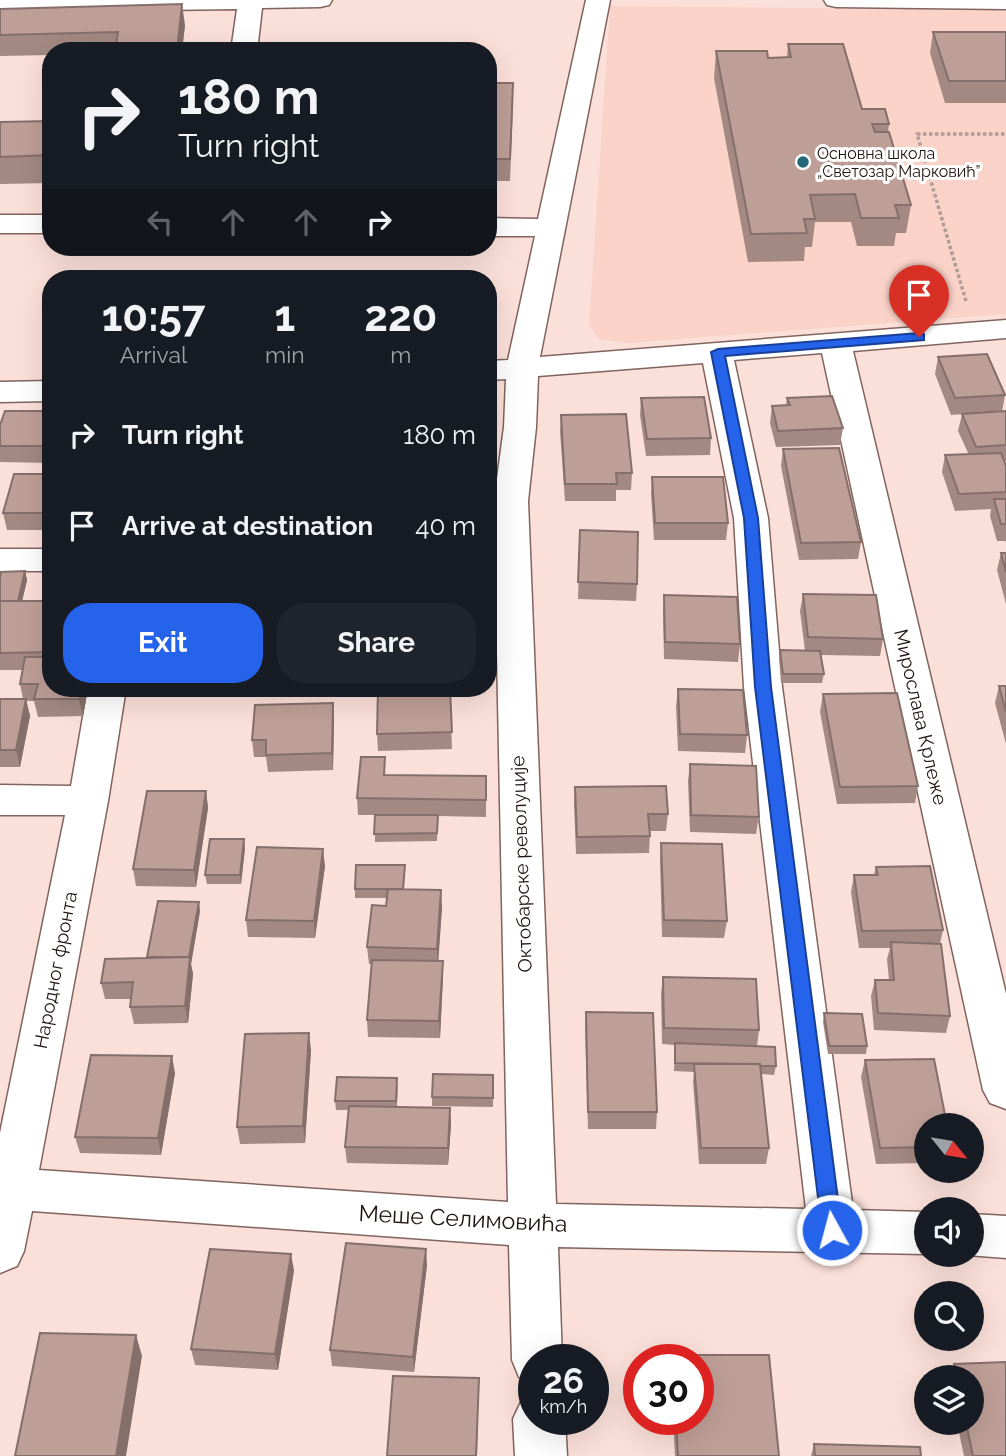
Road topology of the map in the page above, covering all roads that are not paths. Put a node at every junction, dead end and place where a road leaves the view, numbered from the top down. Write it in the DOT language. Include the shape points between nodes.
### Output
graph roads {
  1 [pos="251,0"];
  2 [pos="320,0"];
  3 [pos="598,0"];
  4 [pos="836,0"];
  5 [pos="1006,2"];
  6 [pos="0,5"];
  7 [pos="245,42"];
  8 [pos="42,224"];
  9 [pos="0,225"];
  10 [pos="497,227"];
  11 [pos="551,228"];
  12 [pos="1006,329"];
  13 [pos="836,344"];
  14 [pos="718,352"];
  15 [pos="505,370"];
  16 [pos="42,390"];
  17 [pos="0,392"];
  18 [pos="0,560"];
  19 [pos="42,560"];
  20 [pos="106,697"];
  21 [pos="0,800"];
  22 [pos="88,802"];
  23 [pos="1006,1090"];
  24 [pos="6,1188"];
  25 [pos="532,1225"];
  26 [pos="832,1230"];
  27 [pos="914,1233"];
  28 [pos="984,1236"];
  29 [pos="1006,1237"];
  30 [pos="0,1251"];
  31 [pos="536,1344"];
  32 [pos="540,1435"];
  33 [pos="541,1456"];
  1 -- 2 [label="street"];
  1 -- 6 [label="street"];
  1 -- 7 [label="street"];
  3 -- 11 [label="street, Октобарске револуције"];
  4 -- 5 [label="street"];
  8 -- 9 [label="street"];
  10 -- 11 [label="street"];
  11 -- 15 [label="street, Октобарске револуције"];
  12 -- 13 [label="street"];
  13 -- 14 [label="street"];
  13 -- 23 [label="street, Мирослава Крлеже"];
  14 -- 15 [label="street"];
  14 -- 26 [label="street" via="751,518 763,687"];
  15 -- 25 [label="street, Октобарске револуције" via="520,427 510,501"];
  16 -- 17 [label="street"];
  18 -- 19 [label="street"];
  20 -- 22 [label="street, Народног фронта"];
  21 -- 22 [label="street"];
  22 -- 24 [label="street, Народног фронта"];
  24 -- 25 [label="street, Меше Селимовића"];
  24 -- 30 [label="street, Народног фронта"];
  25 -- 26 [label="street, Меше Селимовића"];
  25 -- 31 [label="street, Октобарске револуције"];
  26 -- 27 [label="street, Меше Селимовића"];
  28 -- 29 [label="street"];
  32 -- 33 [label="street"];
}
